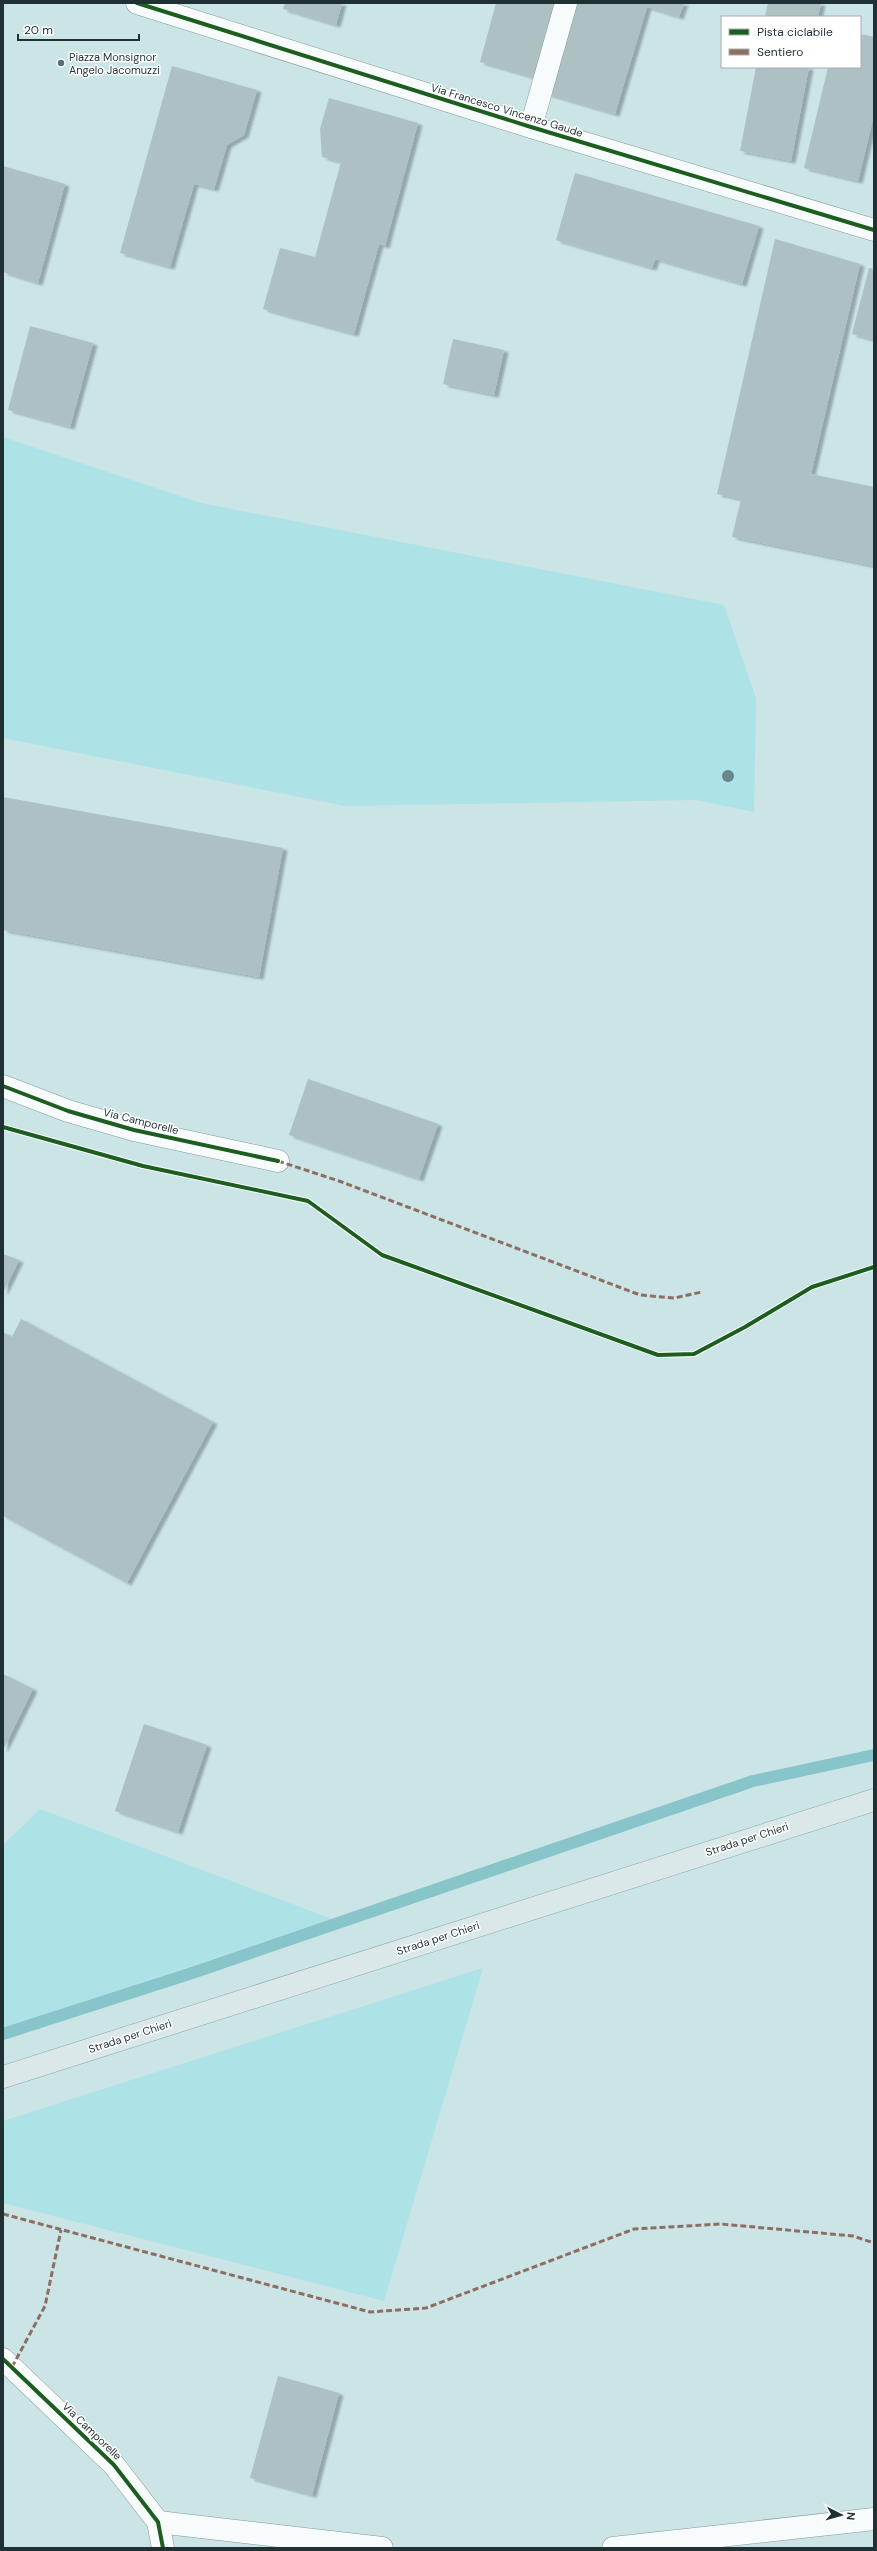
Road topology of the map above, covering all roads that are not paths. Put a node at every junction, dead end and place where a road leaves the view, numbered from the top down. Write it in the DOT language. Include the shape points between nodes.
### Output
graph roads {
  1 [pos="137,3"];
  2 [pos="566,3"];
  3 [pos="531,127"];
  4 [pos="874,230"];
  5 [pos="3,1086"];
  6 [pos="278,1161"];
  7 [pos="874,1800"];
  8 [pos="3,2077"];
  9 [pos="3,2359"];
  10 [pos="874,2520"];
  11 [pos="158,2522"];
  12 [pos="163,2548"];
  13 [pos="382,2548"];
  14 [pos="613,2548"];
  1 -- 3 [label="street, Via Francesco Vincenzo Gaude"];
  2 -- 3 [label="street"];
  3 -- 4 [label="street, Via Francesco Vincenzo Gaude"];
  5 -- 6 [label="street, Via Camporelle" via="68,1111 134,1130"];
  7 -- 8 [label="main road, Strada per Chieri"];
  9 -- 11 [label="street, Via Camporelle" via="114,2464"];
  10 -- 14 [label="street"];
  11 -- 12 [label="street, Via Camporelle"];
  11 -- 13 [label="street"];
}
